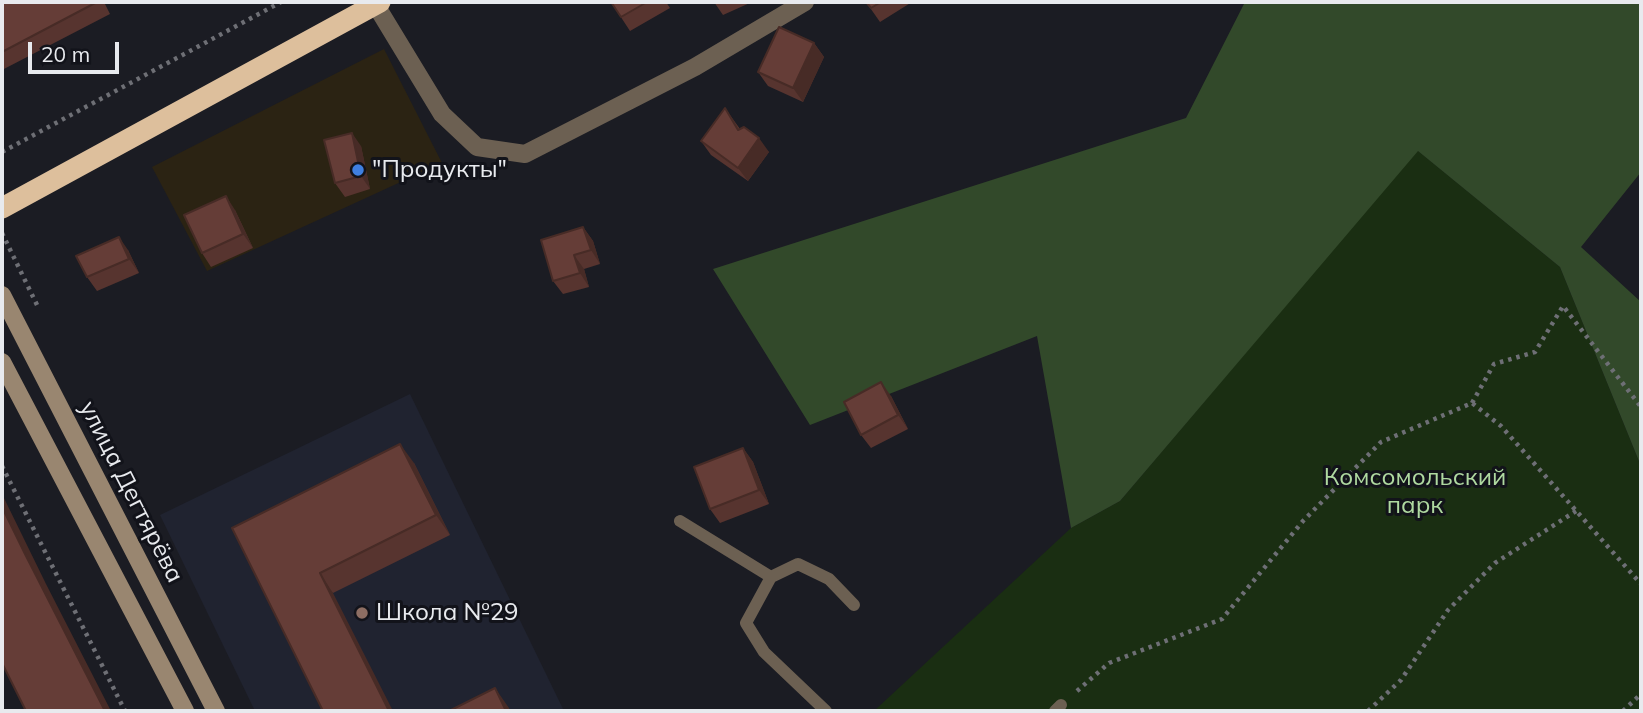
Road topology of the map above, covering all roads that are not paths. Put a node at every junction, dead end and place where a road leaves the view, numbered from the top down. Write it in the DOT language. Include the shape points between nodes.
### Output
graph roads {
  1 [pos="376,2"];
  2 [pos="805,2"];
  3 [pos="2,208"];
  4 [pos="2,295"];
  5 [pos="2,362"];
  6 [pos="680,521"];
  7 [pos="771,577"];
  8 [pos="854,606"];
  9 [pos="185,711"];
  10 [pos="216,711"];
  11 [pos="826,711"];
  1 -- 2 [label="street" via="442,114 477,147 524,154 695,67"];
  1 -- 3 [label="highway"];
  4 -- 10 [label="street, улица Дегтярёва"];
  5 -- 9 [label="street"];
  6 -- 7 [label="lane"];
  7 -- 8 [label="lane" via="799,564 829,579"];
  7 -- 11 [label="lane" via="746,623 764,652"];
}
